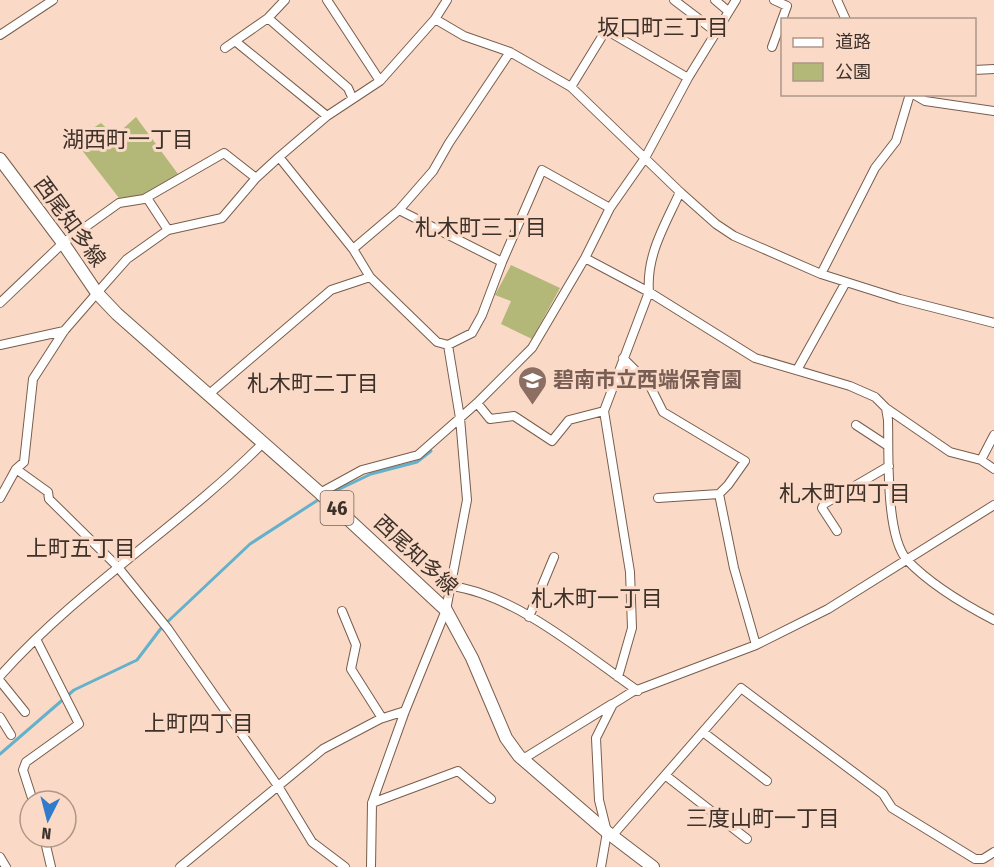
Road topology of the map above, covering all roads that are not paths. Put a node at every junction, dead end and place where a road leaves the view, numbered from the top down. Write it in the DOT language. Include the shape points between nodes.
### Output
graph roads {
  1 [pos="53,0"];
  2 [pos="285,0"];
  3 [pos="327,0"];
  4 [pos="447,0"];
  5 [pos="674,0"];
  6 [pos="716,0"];
  7 [pos="736,0"];
  8 [pos="774,0"];
  9 [pos="837,0"];
  10 [pos="728,11"];
  11 [pos="268,18"];
  12 [pos="783,18"];
  13 [pos="845,18"];
  14 [pos="435,19"];
  15 [pos="781,22"];
  16 [pos="716,32"];
  17 [pos="0,35"];
  18 [pos="235,41"];
  19 [pos="772,47"];
  20 [pos="225,48"];
  21 [pos="510,52"];
  22 [pos="994,69"];
  23 [pos="976,70"];
  24 [pos="688,78"];
  25 [pos="380,81"];
  26 [pos="571,87"];
  27 [pos="911,96"];
  28 [pos="916,96"];
  29 [pos="352,97"];
  30 [pos="994,111"];
  31 [pos="327,116"];
  32 [pos="279,157"];
  33 [pos="645,158"];
  34 [pos="0,159"];
  35 [pos="256,178"];
  36 [pos="680,192"];
  37 [pos="147,198"];
  38 [pos="610,208"];
  39 [pos="399,210"];
  40 [pos="168,230"];
  41 [pos="63,243"];
  42 [pos="353,249"];
  43 [pos="585,258"];
  44 [pos="502,262"];
  45 [pos="821,274"];
  46 [pos="370,278"];
  47 [pos="846,282"];
  48 [pos="649,292"];
  49 [pos="97,293"];
  50 [pos="0,303"];
  51 [pos="994,323"];
  52 [pos="64,331"];
  53 [pos="0,345"];
  54 [pos="448,345"];
  55 [pos="623,358"];
  56 [pos="797,370"];
  57 [pos="208,395"];
  58 [pos="477,404"];
  59 [pos="886,408"];
  60 [pos="604,411"];
  61 [pos="460,418"];
  62 [pos="856,425"];
  63 [pos="994,435"];
  64 [pos="263,443"];
  65 [pos="888,446"];
  66 [pos="981,460"];
  67 [pos="889,466"];
  68 [pos="16,469"];
  69 [pos="994,469"];
  70 [pos="320,493"];
  71 [pos="719,494"];
  72 [pos="0,498"];
  73 [pos="658,498"];
  74 [pos="994,505"];
  75 [pos="837,531"];
  76 [pos="554,557"];
  77 [pos="906,559"];
  78 [pos="117,566"];
  79 [pos="451,586"];
  80 [pos="447,610"];
  81 [pos="342,611"];
  82 [pos="530,617"];
  83 [pos="993,618"];
  84 [pos="36,639"];
  85 [pos="756,645"];
  86 [pos="0,676"];
  87 [pos="618,677"];
  88 [pos="0,681"];
  89 [pos="638,691"];
  90 [pos="613,704"];
  91 [pos="405,711"];
  92 [pos="25,712"];
  93 [pos="0,717"];
  94 [pos="382,718"];
  95 [pos="704,732"];
  96 [pos="11,735"];
  97 [pos="523,759"];
  98 [pos="665,775"];
  99 [pos="767,781"];
  100 [pos="278,786"];
  101 [pos="29,789"];
  102 [pos="491,799"];
  103 [pos="372,803"];
  104 [pos="610,834"];
  105 [pos="747,839"];
  106 [pos="47,849"];
  107 [pos="994,852"];
  108 [pos="636,854"];
  109 [pos="0,857"];
  110 [pos="186,866"];
  111 [pos="6,867"];
  112 [pos="51,867"];
  113 [pos="345,867"];
  114 [pos="371,867"];
  115 [pos="601,867"];
  116 [pos="640,867"];
  117 [pos="653,867"];
  1 -- 17 [label="street"];
  2 -- 11 [label="street"];
  3 -- 25 [label="street"];
  4 -- 14 [label="street"];
  5 -- 16 [label="street"];
  6 -- 10 [label="street"];
  7 -- 10 [label="street"];
  8 -- 12 [label="street" via="787,6"];
  9 -- 13 [label="street"];
  10 -- 16 [label="street"];
  11 -- 18 [label="street"];
  11 -- 29 [label="street" via="348,87"];
  14 -- 21 [label="street" via="464,36"];
  14 -- 25 [label="street"];
  15 -- 19 [label="street"];
  16 -- 24 [label="street"];
  18 -- 20 [label="street"];
  18 -- 31 [label="street"];
  21 -- 26 [label="street"];
  21 -- 39 [label="street" via="434,171"];
  22 -- 23 [label="street"];
  24 -- 26 [label="street" via="606,30"];
  24 -- 33 [label="street"];
  25 -- 29 [label="street"];
  26 -- 33 [label="street"];
  27 -- 45 [label="street" via="896,141 875,168"];
  28 -- 30 [label="street" via="925,101"];
  29 -- 31 [label="street"];
  31 -- 32 [label="street"];
  32 -- 35 [label="street"];
  32 -- 42 [label="street"];
  33 -- 36 [label="street"];
  33 -- 38 [label="street"];
  34 -- 41 [label="main road, 西尾知多線 / 46"];
  35 -- 37 [label="street" via="224,153"];
  35 -- 40 [label="street" via="222,218"];
  36 -- 45 [label="street" via="734,236"];
  36 -- 48 [label="street" via="655,246 648,272"];
  37 -- 40 [label="street"];
  37 -- 41 [label="street" via="118,203"];
  38 -- 43 [label="street"];
  38 -- 44 [label="street" via="542,170"];
  39 -- 42 [label="street"];
  39 -- 44 [label="street"];
  40 -- 49 [label="street" via="127,260"];
  41 -- 49 [label="main road, 西尾知多線 / 46"];
  41 -- 50 [label="street"];
  42 -- 46 [label="street"];
  43 -- 48 [label="street"];
  43 -- 58 [label="street" via="532,348"];
  44 -- 54 [label="street" via="472,333"];
  45 -- 47 [label="street"];
  46 -- 54 [label="street" via="437,342"];
  46 -- 57 [label="street" via="331,290"];
  47 -- 51 [label="street"];
  47 -- 56 [label="street"];
  48 -- 55 [label="street"];
  48 -- 56 [label="street" via="755,358"];
  49 -- 52 [label="street"];
  49 -- 57 [label="main road, 西尾知多線 / 46"];
  52 -- 53 [label="street"];
  52 -- 68 [label="street" via="33,379 24,462"];
  54 -- 61 [label="street"];
  55 -- 60 [label="street"];
  55 -- 71 [label="street" via="649,384 663,412 745,461"];
  56 -- 59 [label="street" via="867,393"];
  57 -- 64 [label="main road, 西尾知多線 / 46"];
  58 -- 60 [label="street" via="490,419 514,416 552,441 569,420"];
  58 -- 61 [label="street"];
  59 -- 65 [label="street"];
  59 -- 66 [label="street" via="950,452"];
  60 -- 87 [label="street" via="630,572 632,628"];
  61 -- 70 [label="street" via="418,455 362,470"];
  61 -- 79 [label="street" via="467,500"];
  62 -- 65 [label="street"];
  63 -- 66 [label="street"];
  64 -- 70 [label="main road, 西尾知多線 / 46"];
  64 -- 78 [label="street" via="220,486"];
  65 -- 67 [label="street"];
  66 -- 69 [label="street"];
  67 -- 75 [label="street" via="824,504 822,508"];
  67 -- 77 [label="street" via="890,511"];
  68 -- 72 [label="street"];
  68 -- 78 [label="street" via="48,492 49,499"];
  70 -- 80 [label="main road, 西尾知多線 / 46"];
  71 -- 73 [label="street"];
  71 -- 85 [label="street" via="734,568"];
  74 -- 77 [label="street"];
  76 -- 82 [label="street"];
  77 -- 83 [label="street" via="942,588"];
  77 -- 85 [label="street" via="828,609"];
  78 -- 84 [label="street"];
  78 -- 100 [label="street" via="168,629"];
  79 -- 80 [label="street"];
  79 -- 82 [label="street" via="470,590"];
  80 -- 91 [label="street"];
  80 -- 97 [label="main road, 西尾知多線 / 46" via="506,738"];
  81 -- 94 [label="street" via="356,645 351,669"];
  82 -- 87 [label="street"];
  84 -- 86 [label="street"];
  84 -- 101 [label="street" via="79,724 26,762 22,770"];
  85 -- 89 [label="street"];
  87 -- 89 [label="street"];
  88 -- 92 [label="street"];
  89 -- 90 [label="street"];
  90 -- 97 [label="street"];
  90 -- 104 [label="street" via="596,738 599,800"];
  91 -- 94 [label="street"];
  91 -- 103 [label="street"];
  93 -- 96 [label="street"];
  94 -- 100 [label="street" via="323,749"];
  95 -- 98 [label="street"];
  95 -- 99 [label="street"];
  95 -- 107 [label="street" via="741,688 883,794 892,808 975,859"];
  97 -- 104 [label="main road, 西尾知多線 / 46"];
  98 -- 104 [label="street"];
  98 -- 105 [label="street"];
  100 -- 110 [label="street"];
  100 -- 113 [label="street" via="312,842"];
  102 -- 103 [label="street" via="458,771"];
  103 -- 114 [label="street"];
  104 -- 108 [label="main road, 西尾知多線 / 46"];
  104 -- 115 [label="street"];
  106 -- 112 [label="street"];
  108 -- 116 [label="street"];
  108 -- 117 [label="main road, 西尾知多線 / 46"];
  109 -- 111 [label="street"];
}
